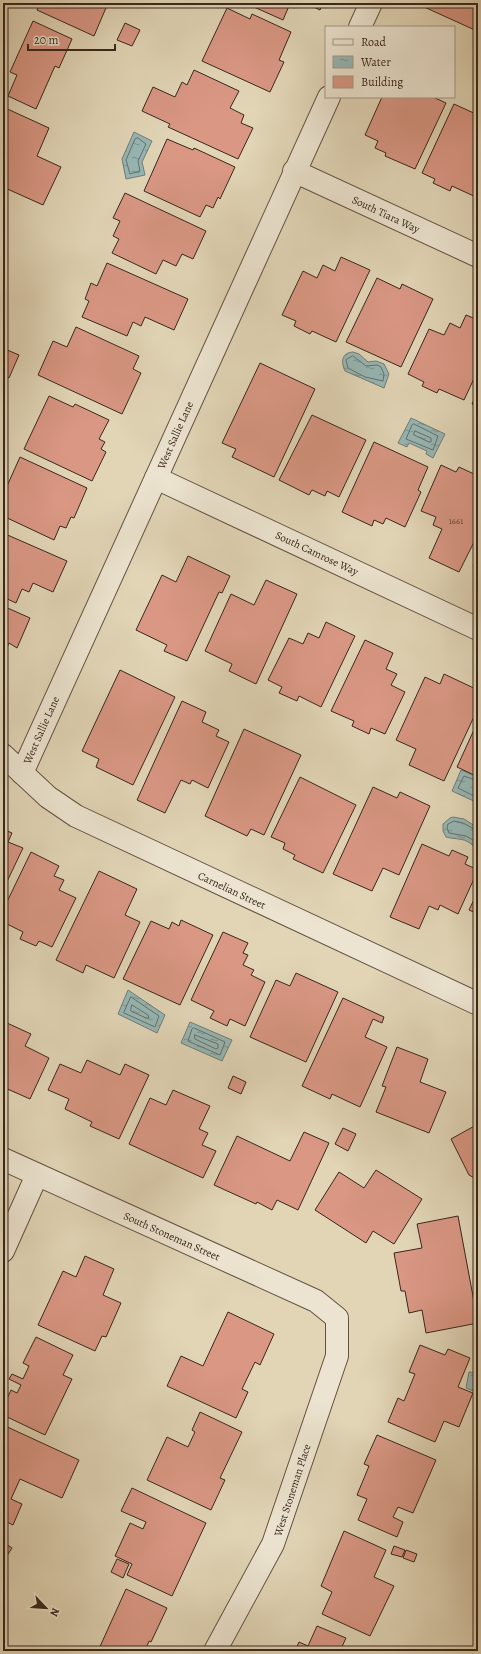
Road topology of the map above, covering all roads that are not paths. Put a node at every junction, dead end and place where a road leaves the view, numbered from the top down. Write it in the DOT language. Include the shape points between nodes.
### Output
graph roads {
  1 [pos="371,3"];
  2 [pos="360,26"];
  3 [pos="328,98"];
  4 [pos="294,171"];
  5 [pos="478,256"];
  6 [pos="156,478"];
  7 [pos="478,629"];
  8 [pos="3,755"];
  9 [pos="22,772"];
  10 [pos="476,1003"];
  11 [pos="3,1159"];
  12 [pos="37,1175"];
  13 [pos="3,1251"];
  14 [pos="336,1318"];
  15 [pos="215,1651"];
  1 -- 2 [label="street"];
  3 -- 4 [label="street, West Sallie Lane"];
  4 -- 5 [label="street, South Tiara Way"];
  4 -- 6 [label="street, West Sallie Lane"];
  6 -- 7 [label="street, South Camrose Way"];
  6 -- 9 [label="street, West Sallie Lane"];
  8 -- 9 [label="street, Carnelian Street"];
  9 -- 10 [label="street, Carnelian Street" via="48,797 76,816"];
  11 -- 12 [label="street, South Stoneman Street"];
  12 -- 13 [label="street"];
  12 -- 14 [label="street, South Stoneman Street" via="316,1301"];
  14 -- 15 [label="street, West Stoneman Place" via="337,1356 274,1544"];
}
